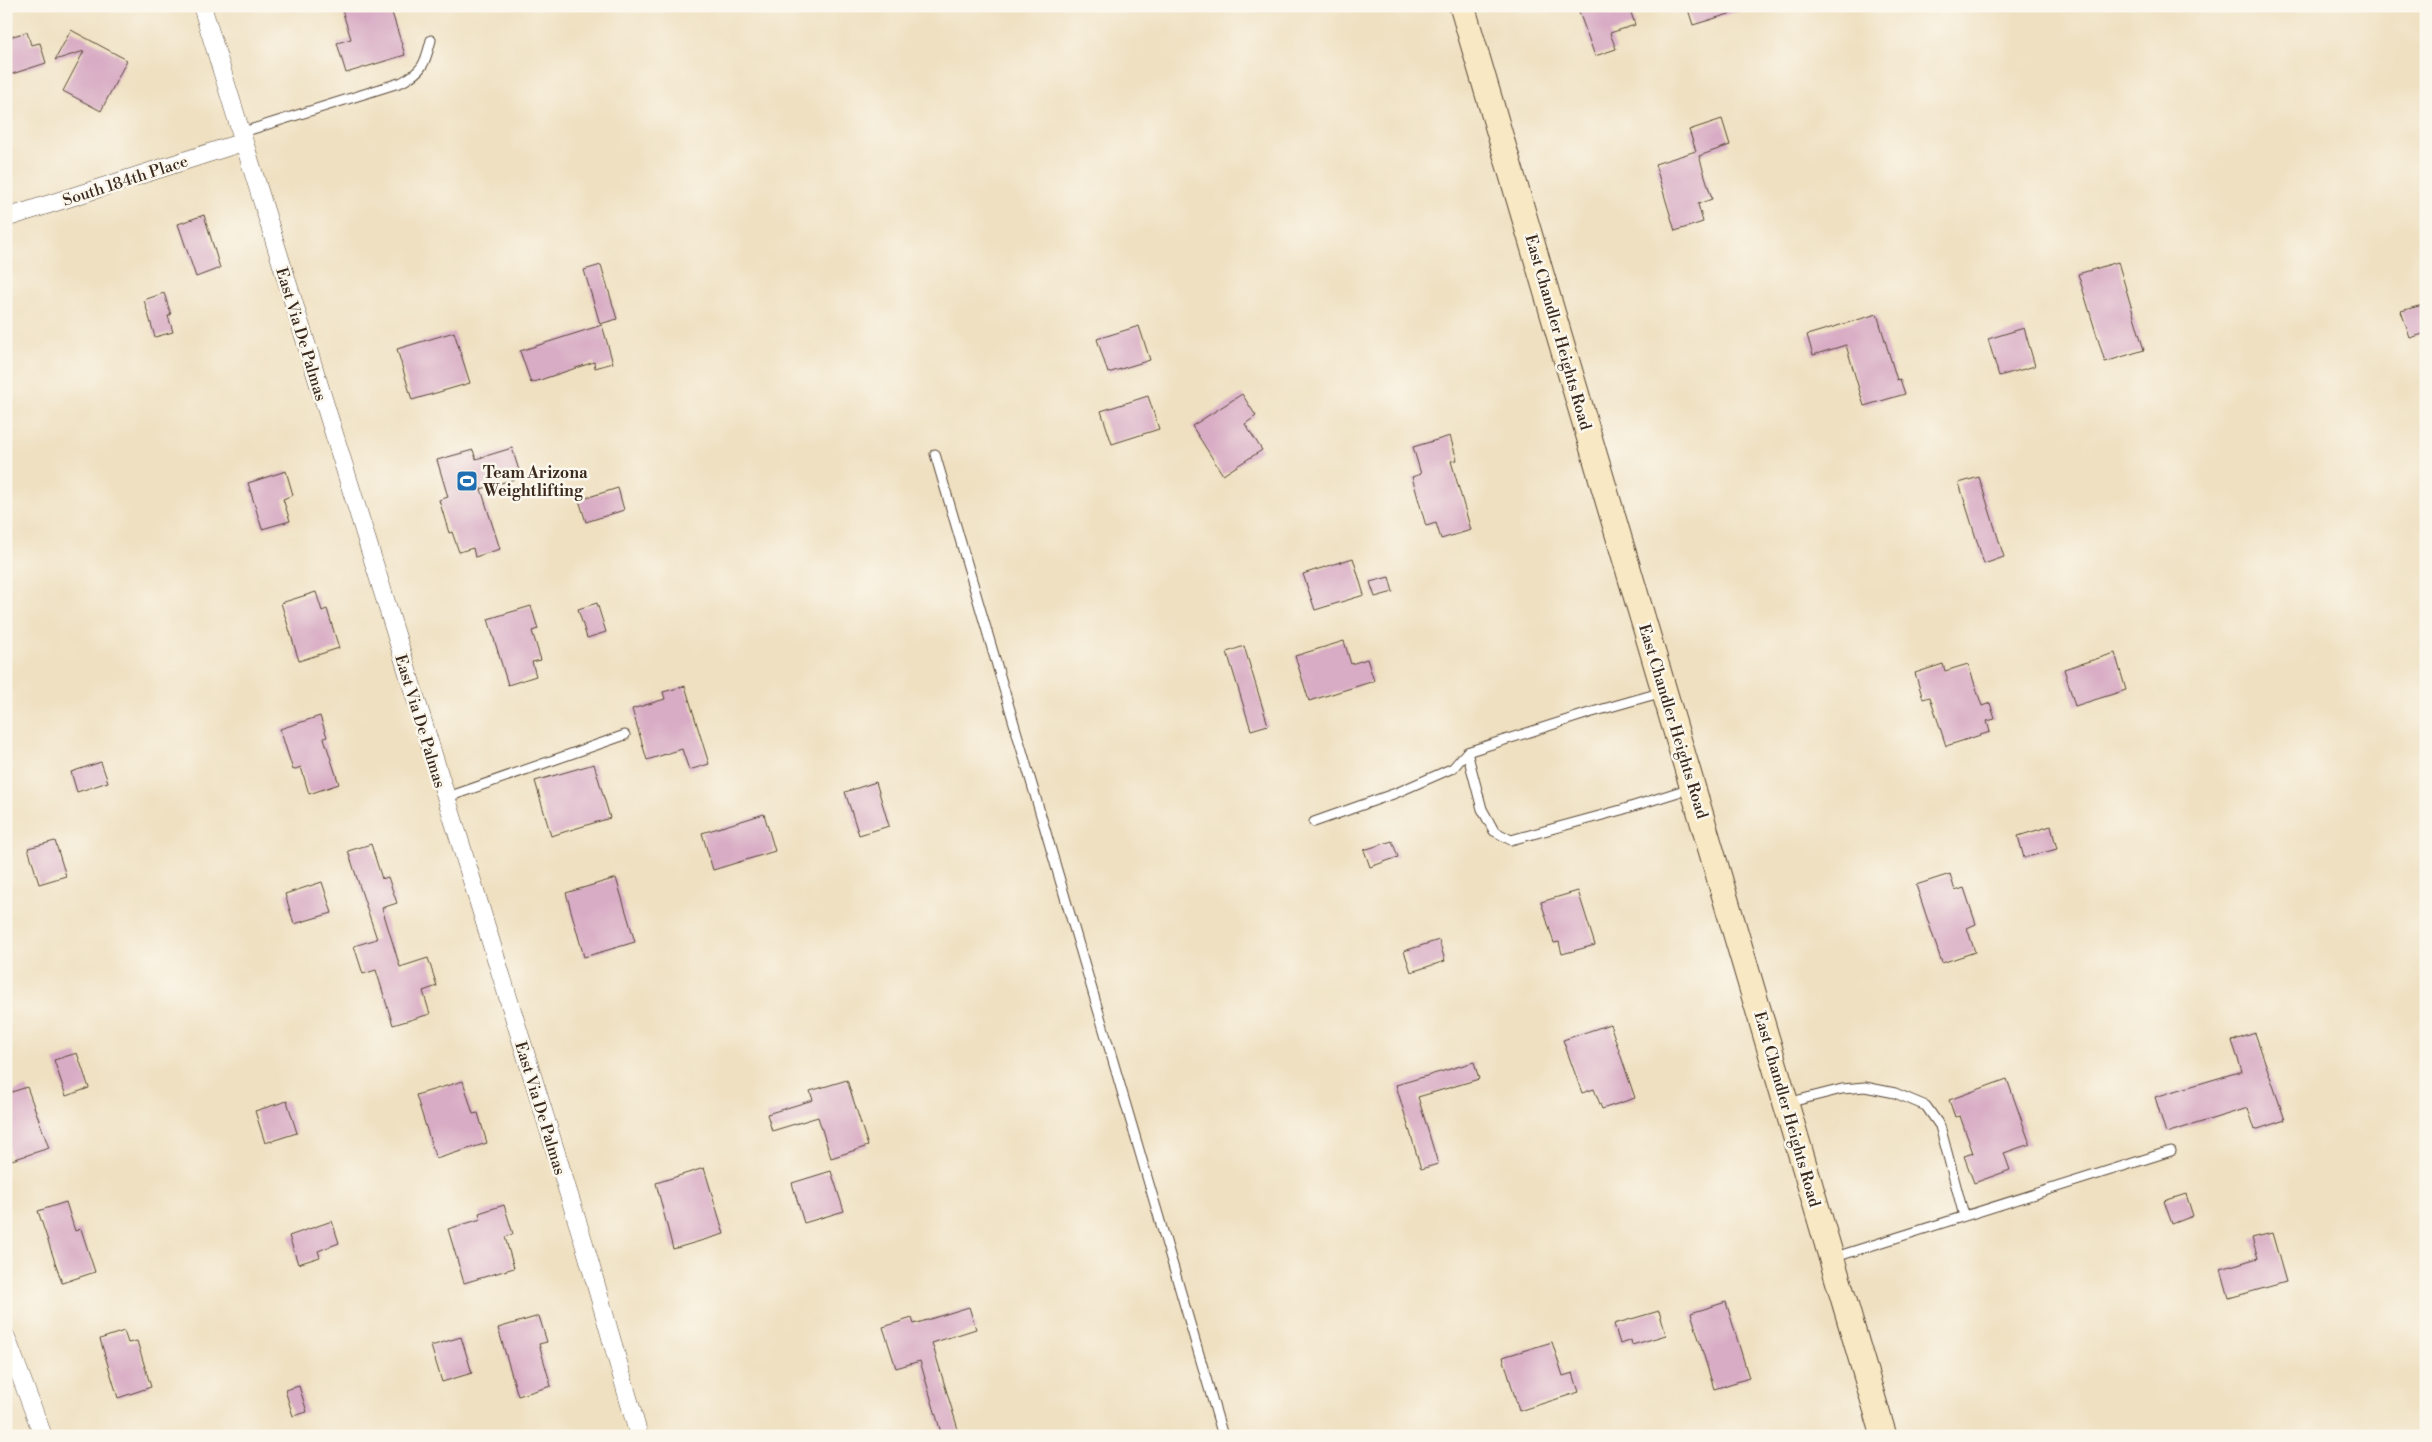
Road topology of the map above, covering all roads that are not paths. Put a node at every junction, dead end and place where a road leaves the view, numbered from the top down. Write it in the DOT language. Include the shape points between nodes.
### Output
graph roads {
  1 [pos="202,6"];
  2 [pos="1462,6"];
  3 [pos="431,40"];
  4 [pos="242,138"];
  5 [pos="6,218"];
  6 [pos="935,454"];
  7 [pos="1665,691"];
  8 [pos="625,735"];
  9 [pos="1467,752"];
  10 [pos="1694,787"];
  11 [pos="445,798"];
  12 [pos="1314,822"];
  13 [pos="1787,1104"];
  14 [pos="2171,1151"];
  15 [pos="1964,1216"];
  16 [pos="1832,1258"];
  17 [pos="6,1337"];
  18 [pos="43,1436"];
  19 [pos="639,1436"];
  20 [pos="1223,1436"];
  21 [pos="1884,1436"];
  1 -- 4 [label="street, East Via De Palmas"];
  2 -- 7 [label="main road, East Chandler Heights Road"];
  3 -- 4 [label="lane" via="424,66 402,82"];
  4 -- 5 [label="street, South 184th Place"];
  4 -- 11 [label="street, East Via De Palmas"];
  6 -- 20 [label="lane"];
  7 -- 9 [label="lane"];
  7 -- 10 [label="main road, East Chandler Heights Road"];
  8 -- 11 [label="lane"];
  9 -- 10 [label="lane" via="1482,809 1494,831 1511,840"];
  9 -- 12 [label="lane" via="1452,768 1396,793"];
  10 -- 13 [label="main road, East Chandler Heights Road"];
  11 -- 19 [label="street, East Via De Palmas" via="586,1250"];
  13 -- 15 [label="lane" via="1842,1089 1865,1087 1895,1092 1926,1106 1940,1126"];
  13 -- 16 [label="main road, East Chandler Heights Road"];
  14 -- 15 [label="lane"];
  15 -- 16 [label="lane"];
  16 -- 21 [label="main road, East Chandler Heights Road"];
  17 -- 18 [label="street"];
}
